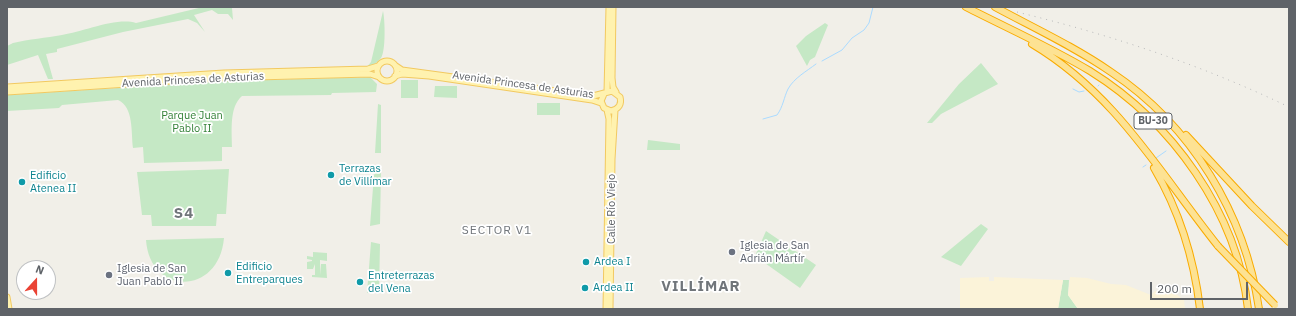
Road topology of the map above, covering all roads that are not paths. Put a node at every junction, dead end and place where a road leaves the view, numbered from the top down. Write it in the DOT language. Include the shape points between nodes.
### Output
graph roads {
  1 [pos="609,7"];
  2 [pos="613,7"];
  3 [pos="995,7"];
  4 [pos="969,8"];
  5 [pos="378,66"];
  6 [pos="396,66"];
  7 [pos="378,76"];
  8 [pos="395,76"];
  9 [pos="7,87"];
  10 [pos="1133,88"];
  11 [pos="7,92"];
  12 [pos="605,93"];
  13 [pos="617,93"];
  14 [pos="1104,101"];
  15 [pos="601,103"];
  16 [pos="607,110"];
  17 [pos="615,110"];
  18 [pos="1289,242"];
  19 [pos="7,297"];
  20 [pos="1277,307"];
  21 [pos="10,309"];
  22 [pos="606,309"];
  23 [pos="610,309"];
  24 [pos="1200,309"];
  25 [pos="1248,309"];
  26 [pos="1259,309"];
  1 -- 12 [label="main road"];
  2 -- 13 [label="main road" via="612,78"];
  3 -- 10 [label="highway, BU-30" via="1085,55"];
  4 -- 14 [label="highway" via="1056,59"];
  4 -- 25 [label="highway, BU-30" via="1091,72 1131,100 1155,123 1193,168 1216,209 1238,264"];
  5 -- 6 [label="main road" via="385,61"];
  5 -- 7 [label="main road"];
  5 -- 9 [label="main road, Avenida Princesa de Asturias" via="368,69 224,73"];
  6 -- 8 [label="main road"];
  6 -- 12 [label="main road, Avenida Princesa de Asturias" via="402,70 588,95"];
  7 -- 8 [label="main road" via="387,80"];
  7 -- 11 [label="main road, Avenida Princesa de Asturias" via="370,74 218,78"];
  8 -- 15 [label="main road, Avenida Princesa de Asturias" via="429,76"];
  10 -- 18 [label="highway" via="1163,110"];
  10 -- 26 [label="highway, BU-30" via="1175,128 1196,153 1214,181 1245,248"];
  12 -- 13 [label="main road"];
  12 -- 15 [label="main road"];
  13 -- 17 [label="main road" via="621,103"];
  14 -- 20 [label="highway, bridge" via="1131,130 1186,207 1218,246"];
  14 -- 24 [label="highway" via="1141,147 1171,201 1190,252"];
  15 -- 16 [label="main road"];
  16 -- 17 [label="main road"];
  16 -- 22 [label="main road, Calle Río Viejo"];
  17 -- 23 [label="main road, Calle Río Viejo"];
  19 -- 21 [label="main road"];
}
